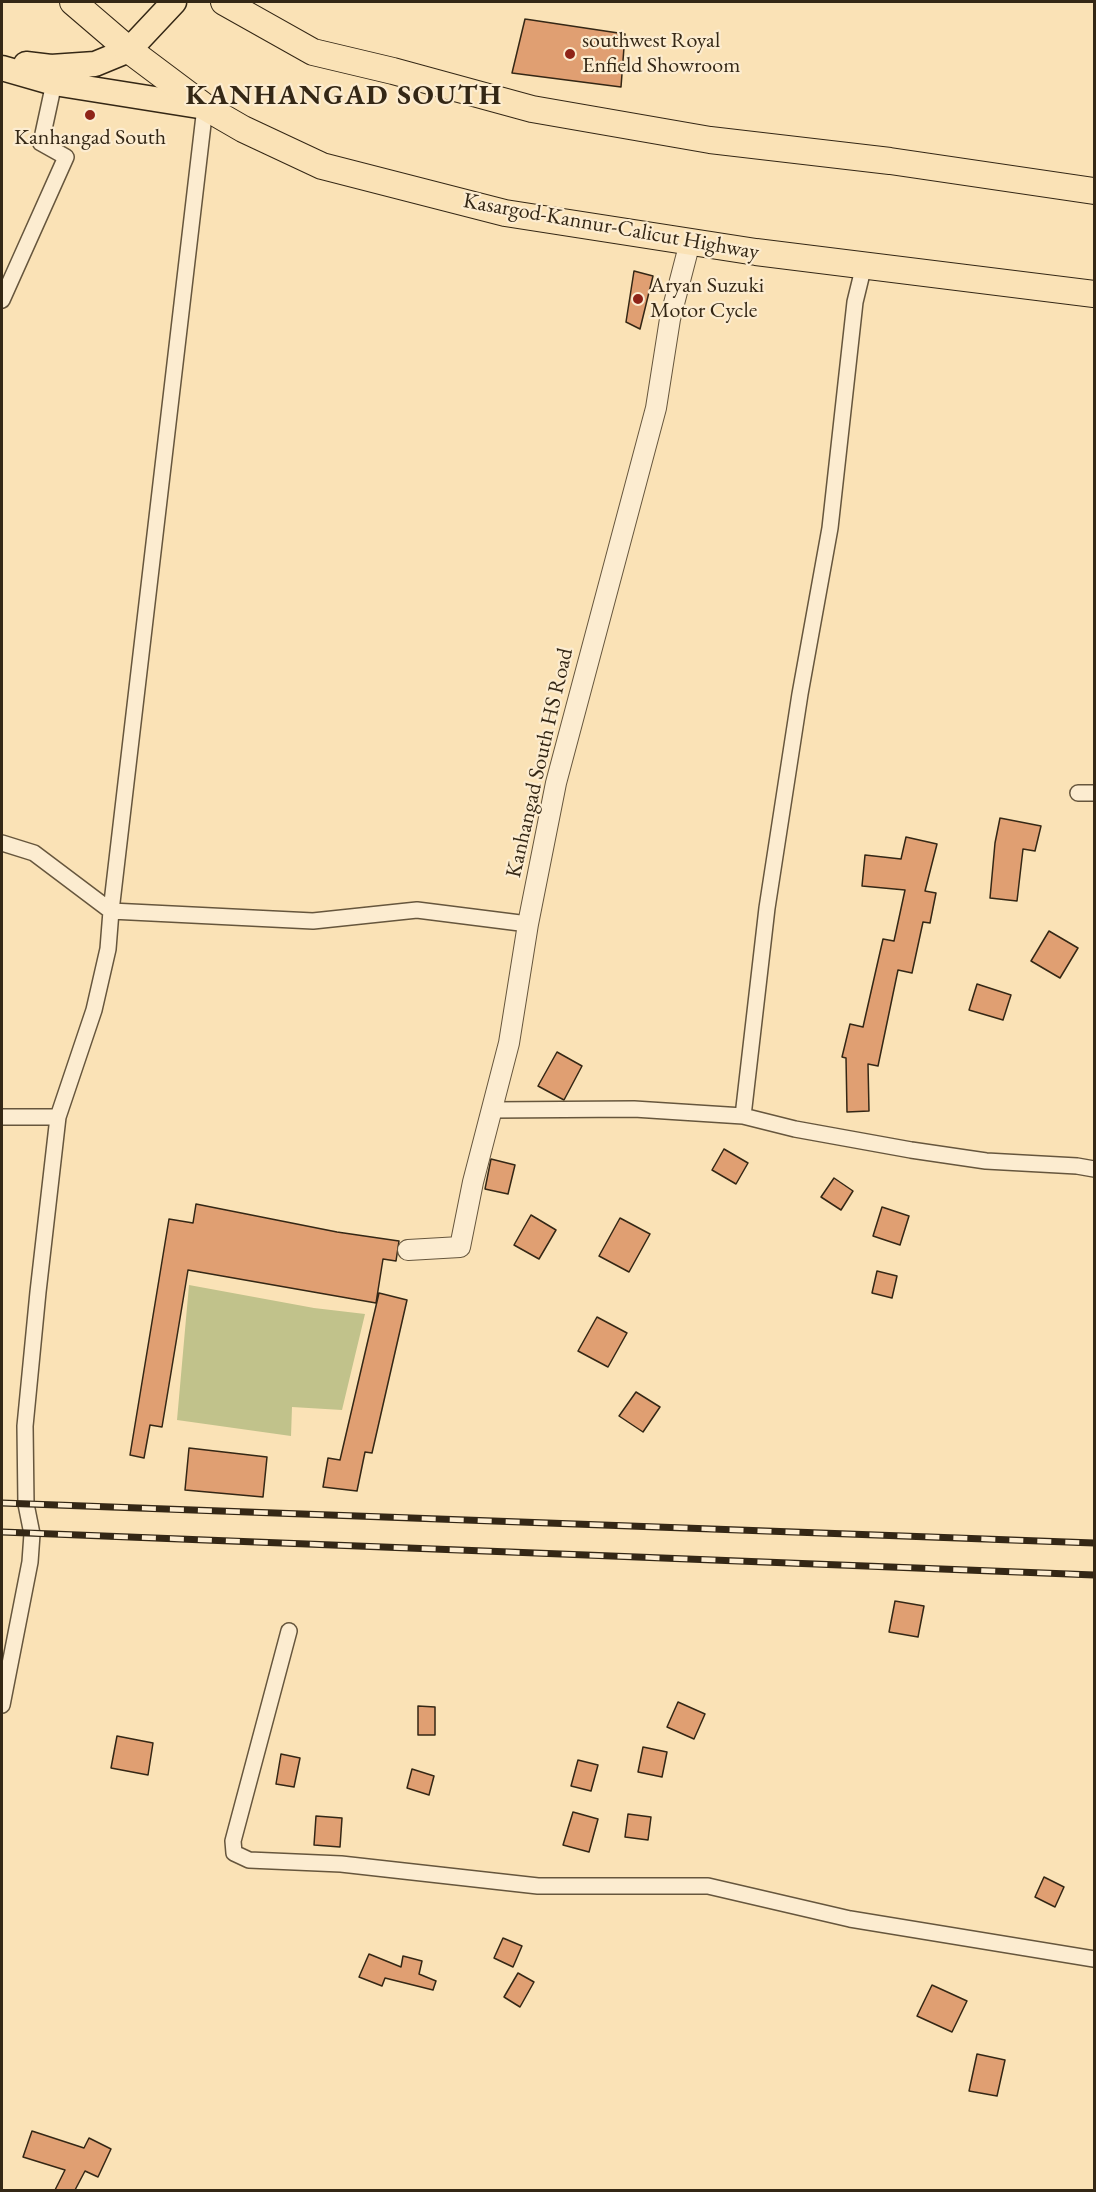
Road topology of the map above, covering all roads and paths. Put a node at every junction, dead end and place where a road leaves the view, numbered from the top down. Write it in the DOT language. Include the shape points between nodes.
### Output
graph roads {
  1 [pos="74,2"];
  2 [pos="174,2"];
  3 [pos="224,2"];
  4 [pos="129,50"];
  5 [pos="2,61"];
  6 [pos="2,68"];
  7 [pos="54,83"];
  8 [pos="205,107"];
  9 [pos="1095,190"];
  10 [pos="690,242"];
  11 [pos="864,265"];
  12 [pos="1095,294"];
  13 [pos="2,300"];
  14 [pos="1078,793"];
  15 [pos="1095,794"];
  16 [pos="2,843"];
  17 [pos="111,911"];
  18 [pos="528,924"];
  19 [pos="492,1110"];
  20 [pos="743,1116"];
  21 [pos="2,1117"];
  22 [pos="58,1117"];
  23 [pos="1095,1169"];
  24 [pos="408,1250"];
  25 [pos="289,1630"];
  26 [pos="2,1705"];
  27 [pos="1095,1959"];
  1 -- 4 [label="highway, Kasargod-Kannur-Calicut Highway"];
  2 -- 4 [label="main road"];
  3 -- 9 [label="highway" via="313,52 532,109 710,140 890,160"];
  4 -- 5 [label="main road" via="95,63 51,67"];
  4 -- 8 [label="highway, Kasargod-Kannur-Calicut Highway"];
  6 -- 7 [label="main road"];
  7 -- 8 [label="main road"];
  7 -- 13 [label="street" via="41,143 66,157"];
  8 -- 10 [label="highway, Kasargod-Kannur-Calicut Highway" via="322,166 505,213"];
  8 -- 17 [label="street"];
  10 -- 11 [label="highway, Kasargod-Kannur-Calicut Highway"];
  10 -- 18 [label="street, Kanhangad South HS Road" via="670,319 656,408 556,783"];
  11 -- 12 [label="highway, Kasargod-Kannur-Calicut Highway"];
  11 -- 20 [label="street" via="855,302 830,528 767,908"];
  14 -- 15 [label="street"];
  16 -- 17 [label="street" via="34,853"];
  17 -- 18 [label="street" via="314,921 417,910"];
  17 -- 22 [label="street" via="108,949 93,1010"];
  18 -- 19 [label="street, Kanhangad South HS Road" via="509,1043"];
  19 -- 20 [label="street" via="634,1109"];
  19 -- 24 [label="street, Kanhangad South HS Road" via="460,1247"];
  20 -- 23 [label="street" via="943,1155"];
  21 -- 22 [label="street"];
  22 -- 26 [label="street" via="25,1426 26,1504 32,1534 30,1562"];
  25 -- 27 [label="street" via="233,1841 234,1853 249,1860 340,1864 538,1886 708,1886 850,1919"];
}
